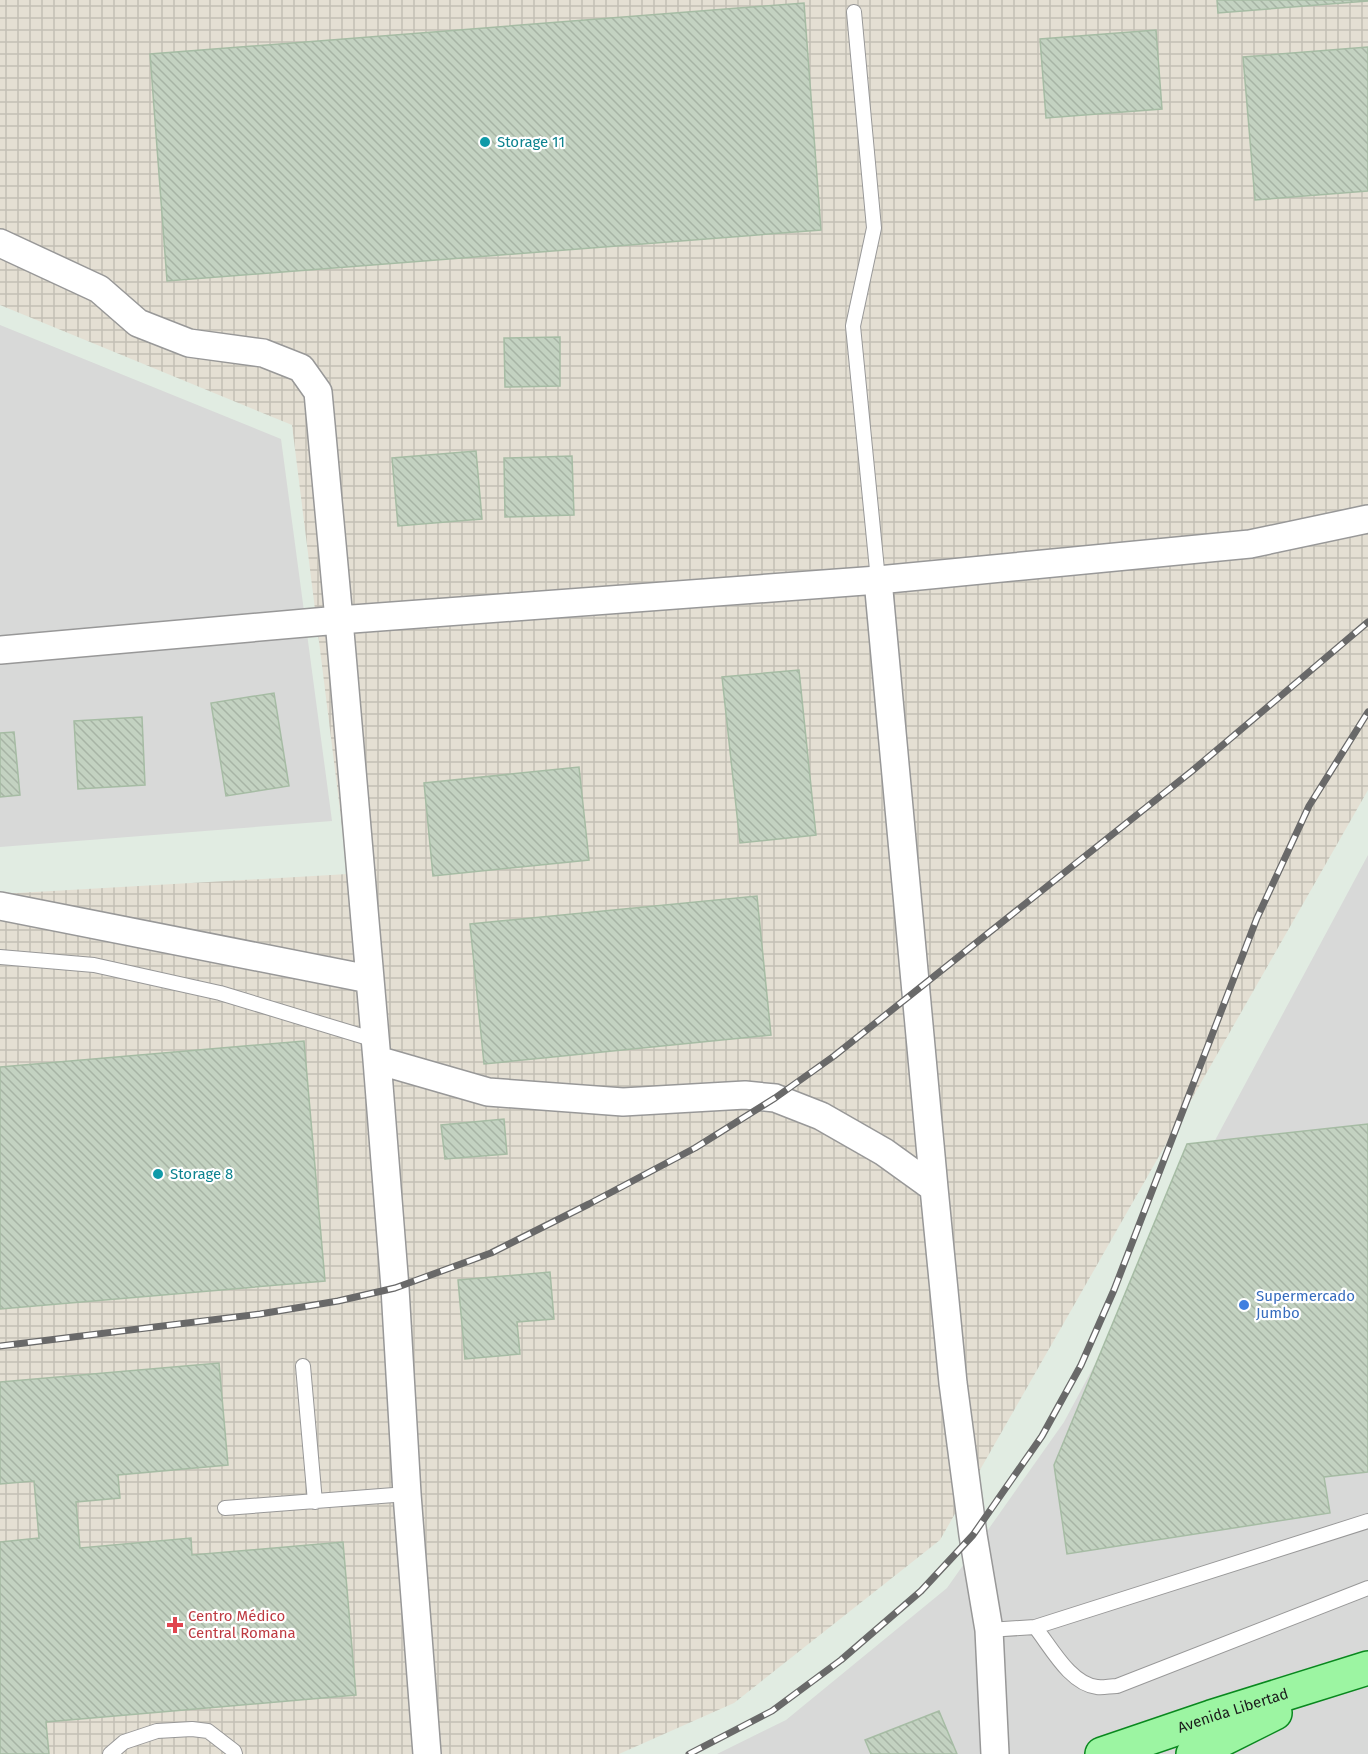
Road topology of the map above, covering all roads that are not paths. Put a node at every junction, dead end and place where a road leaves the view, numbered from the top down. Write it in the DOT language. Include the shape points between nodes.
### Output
graph roads {
  1 [pos="854,12"];
  2 [pos="0,243"];
  3 [pos="1368,519"];
  4 [pos="878,580"];
  5 [pos="339,620"];
  6 [pos="0,650"];
  7 [pos="0,906"];
  8 [pos="0,957"];
  9 [pos="369,979"];
  10 [pos="376,1050"];
  11 [pos="934,1188"];
  12 [pos="303,1366"];
  13 [pos="407,1494"];
  14 [pos="315,1502"];
  15 [pos="225,1508"];
  16 [pos="1368,1521"];
  17 [pos="1368,1588"];
  18 [pos="1035,1627"];
  19 [pos="989,1630"];
  20 [pos="1367,1668"];
  21 [pos="110,1754"];
  22 [pos="235,1754"];
  23 [pos="427,1754"];
  24 [pos="995,1754"];
  25 [pos="1102,1754"];
  26 [pos="1193,1754"];
  1 -- 4 [label="lane" via="874,228 853,326"];
  2 -- 5 [label="street" via="99,289 138,323 189,343 263,353 301,368 318,392"];
  3 -- 4 [label="street" via="1250,544"];
  4 -- 5 [label="street"];
  4 -- 11 [label="street"];
  5 -- 6 [label="street"];
  5 -- 9 [label="street"];
  7 -- 9 [label="street"];
  8 -- 10 [label="lane" via="94,965 220,993"];
  9 -- 10 [label="street"];
  10 -- 11 [label="street" via="488,1092 623,1102 745,1095 775,1098 821,1116 884,1152"];
  10 -- 13 [label="street"];
  11 -- 19 [label="street" via="953,1383"];
  12 -- 14 [label="lane"];
  13 -- 14 [label="lane"];
  13 -- 23 [label="street"];
  14 -- 15 [label="lane"];
  16 -- 18 [label="lane"];
  17 -- 18 [label="lane" via="1116,1686 1083,1683 1070,1673"];
  18 -- 19 [label="lane"];
  19 -- 24 [label="street"];
  20 -- 25 [label="main road, Avenida Libertad"];
  20 -- 26 [label="main road, Avenida Libertad"];
  21 -- 22 [label="lane" via="124,1742 157,1731 192,1729 208,1731"];
}
